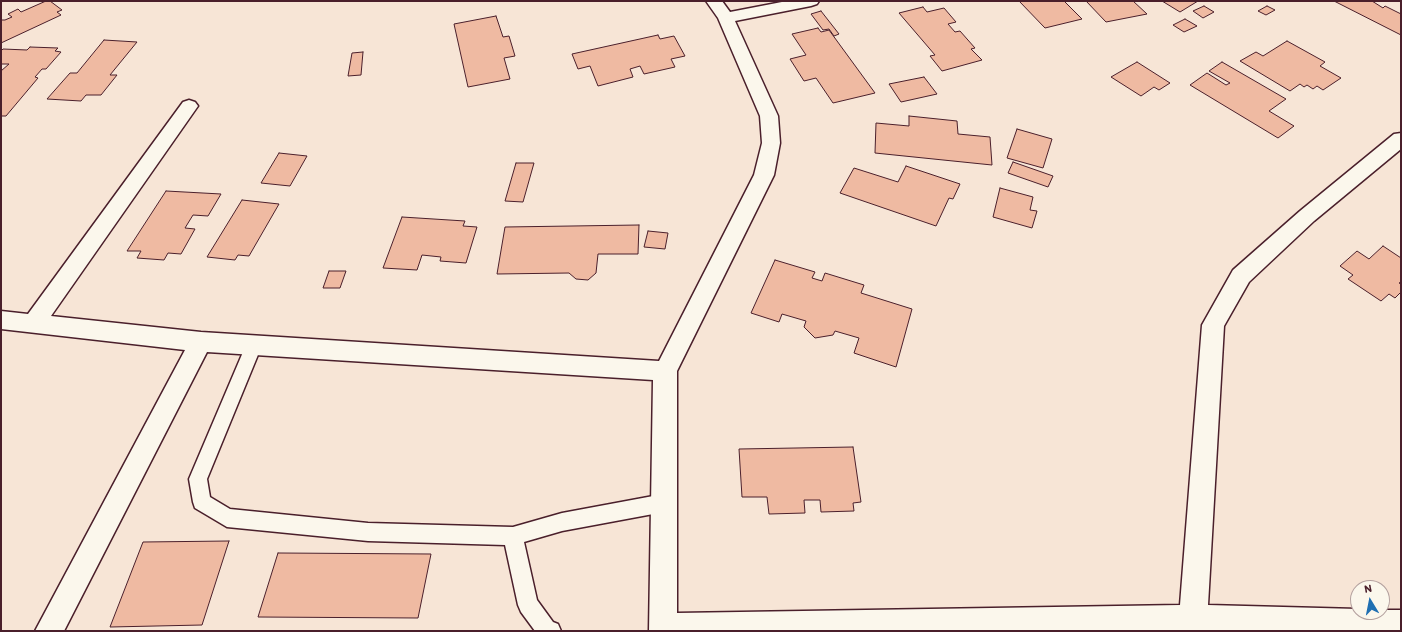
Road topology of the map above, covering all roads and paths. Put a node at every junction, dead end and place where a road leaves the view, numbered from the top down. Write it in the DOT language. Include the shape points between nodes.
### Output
graph roads {
  1 [pos="811,1"];
  2 [pos="720,10"];
  3 [pos="189,106"];
  4 [pos="1401,139"];
  5 [pos="1,320"];
  6 [pos="34,324"];
  7 [pos="201,342"];
  8 [pos="254,345"];
  9 [pos="664,371"];
  10 [pos="664,503"];
  11 [pos="513,536"];
  12 [pos="1193,619"];
  13 [pos="1401,624"];
  14 [pos="663,629"];
  15 [pos="49,631"];
  16 [pos="551,631"];
  1 -- 2 [label="street"];
  2 -- 9 [label="street" via="769,116 771,142 764,175"];
  3 -- 6 [label="street"];
  4 -- 12 [label="street" via="1306,216 1241,276 1213,325"];
  5 -- 6 [label="street"];
  6 -- 7 [label="street"];
  7 -- 8 [label="street"];
  7 -- 15 [label="street"];
  8 -- 9 [label="street"];
  8 -- 11 [label="lane" via="198,480 202,502 227,518 368,532"];
  9 -- 10 [label="street"];
  10 -- 11 [label="lane" via="562,522"];
  10 -- 14 [label="street"];
  11 -- 16 [label="lane" via="528,605 547,630"];
  12 -- 13 [label="street"];
  12 -- 14 [label="street"];
}
